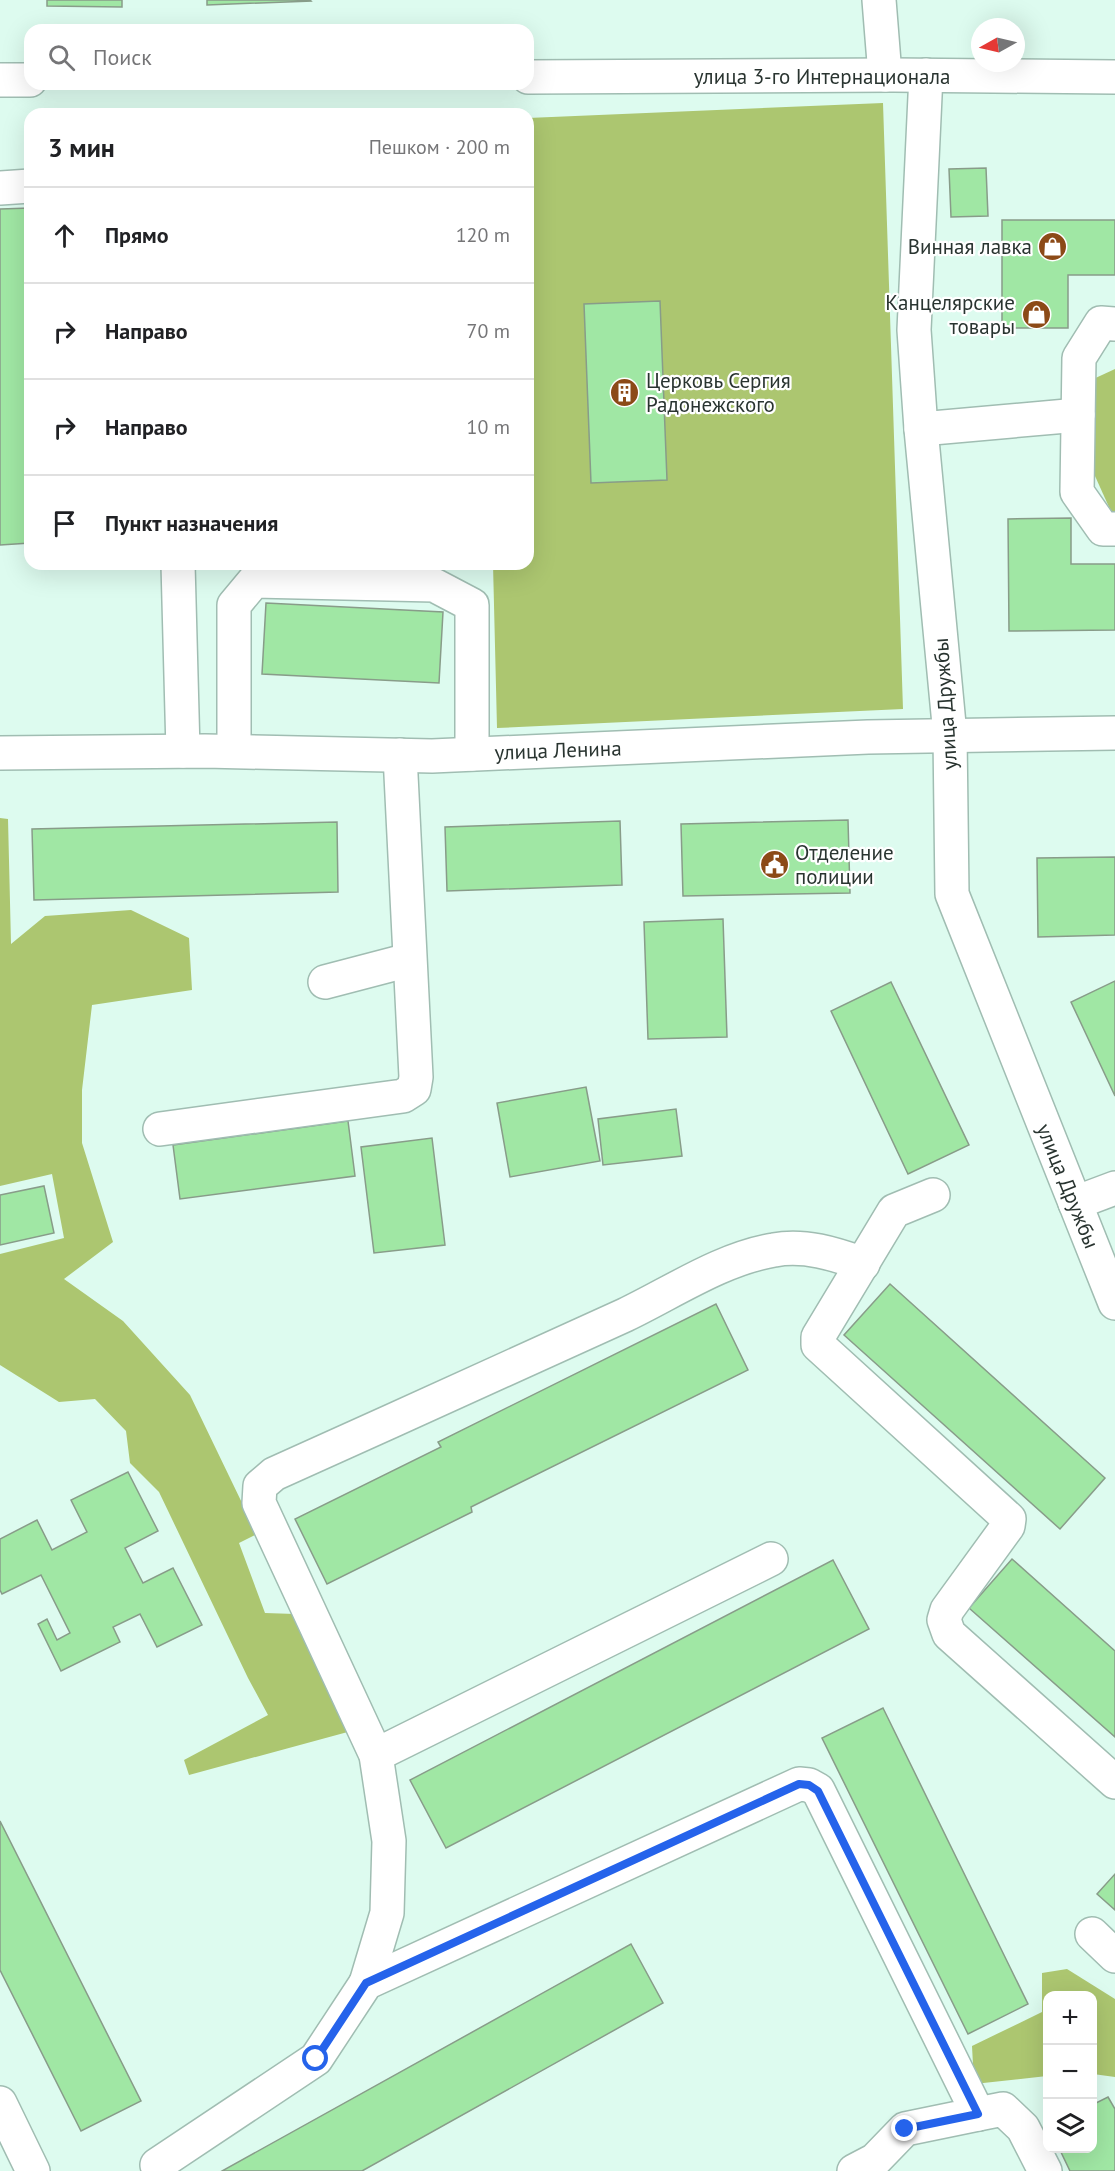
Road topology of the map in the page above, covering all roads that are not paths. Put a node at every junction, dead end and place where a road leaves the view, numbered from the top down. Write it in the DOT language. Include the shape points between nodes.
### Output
graph roads {
  1 [pos="879,0"];
  2 [pos="885,75"];
  3 [pos="926,75"];
  4 [pos="534,77"];
  5 [pos="1115,77"];
  6 [pos="0,80"];
  7 [pos="24,80"];
  8 [pos="24,186"];
  9 [pos="0,188"];
  10 [pos="1115,324"];
  11 [pos="1078,415"];
  12 [pos="921,429"];
  13 [pos="1115,529"];
  14 [pos="178,570"];
  15 [pos="434,574"];
  16 [pos="1115,733"];
  17 [pos="950,735"];
  18 [pos="183,751"];
  19 [pos="234,751"];
  20 [pos="0,753"];
  21 [pos="472,754"];
  22 [pos="400,755"];
  23 [pos="410,960"];
  24 [pos="325,982"];
  25 [pos="160,1129"];
  26 [pos="1115,1188"];
  27 [pos="933,1194"];
  28 [pos="1075,1203"];
  29 [pos="863,1264"];
  30 [pos="1115,1303"];
  31 [pos="771,1559"];
  32 [pos="376,1755"];
  33 [pos="1115,1782"];
  34 [pos="366,1983"];
  35 [pos="0,2103"];
  36 [pos="978,2114"];
  37 [pos="155,2169"];
  38 [pos="33,2171"];
  39 [pos="854,2171"];
  40 [pos="1045,2171"];
  1 -- 2 [label="street"];
  2 -- 3 [label="street, улица 3-го Интернационала"];
  2 -- 4 [label="street, улица 3-го Интернационала"];
  3 -- 5 [label="street, улица 3-го Интернационала"];
  3 -- 12 [label="street, улица Дружбы" via="914,330"];
  6 -- 7 [label="street"];
  8 -- 9 [label="street"];
  10 -- 11 [label="street" via="1101,323 1079,358"];
  11 -- 12 [label="street"];
  11 -- 13 [label="street" via="1077,492 1103,529"];
  12 -- 17 [label="street, улица Дружбы"];
  14 -- 18 [label="street"];
  15 -- 19 [label="street" via="254,581 234,605"];
  15 -- 21 [label="street" via="472,605"];
  16 -- 17 [label="street, улица Ленина"];
  17 -- 21 [label="street, улица Ленина"];
  17 -- 28 [label="street, улица Дружбы" via="952,894"];
  18 -- 19 [label="street, улица Ленина"];
  18 -- 20 [label="street, улица Ленина"];
  19 -- 22 [label="street, улица Ленина"];
  21 -- 22 [label="street, улица Ленина"];
  22 -- 23 [label="street"];
  23 -- 24 [label="street"];
  23 -- 25 [label="street" via="414,1089 403,1096"];
  26 -- 28 [label="street"];
  27 -- 29 [label="street" via="894,1211"];
  28 -- 30 [label="street, улица Дружбы"];
  29 -- 32 [label="street" via="805,1249 776,1249 752,1255 274,1474 260,1486 260,1503"];
  29 -- 33 [label="street" via="818,1337 818,1345 1009,1519 1008,1526 947,1610 944,1620 949,1634"];
  31 -- 32 [label="street"];
  32 -- 34 [label="street" via="389,1841 387,1913"];
  34 -- 36 [label="street" via="799,1784 809,1785 818,1791"];
  34 -- 37 [label="street" via="316,2059"];
  35 -- 38 [label="street"];
  36 -- 39 [label="street" via="905,2129 875,2160"];
  36 -- 40 [label="street" via="1003,2109 1023,2128"];
}
